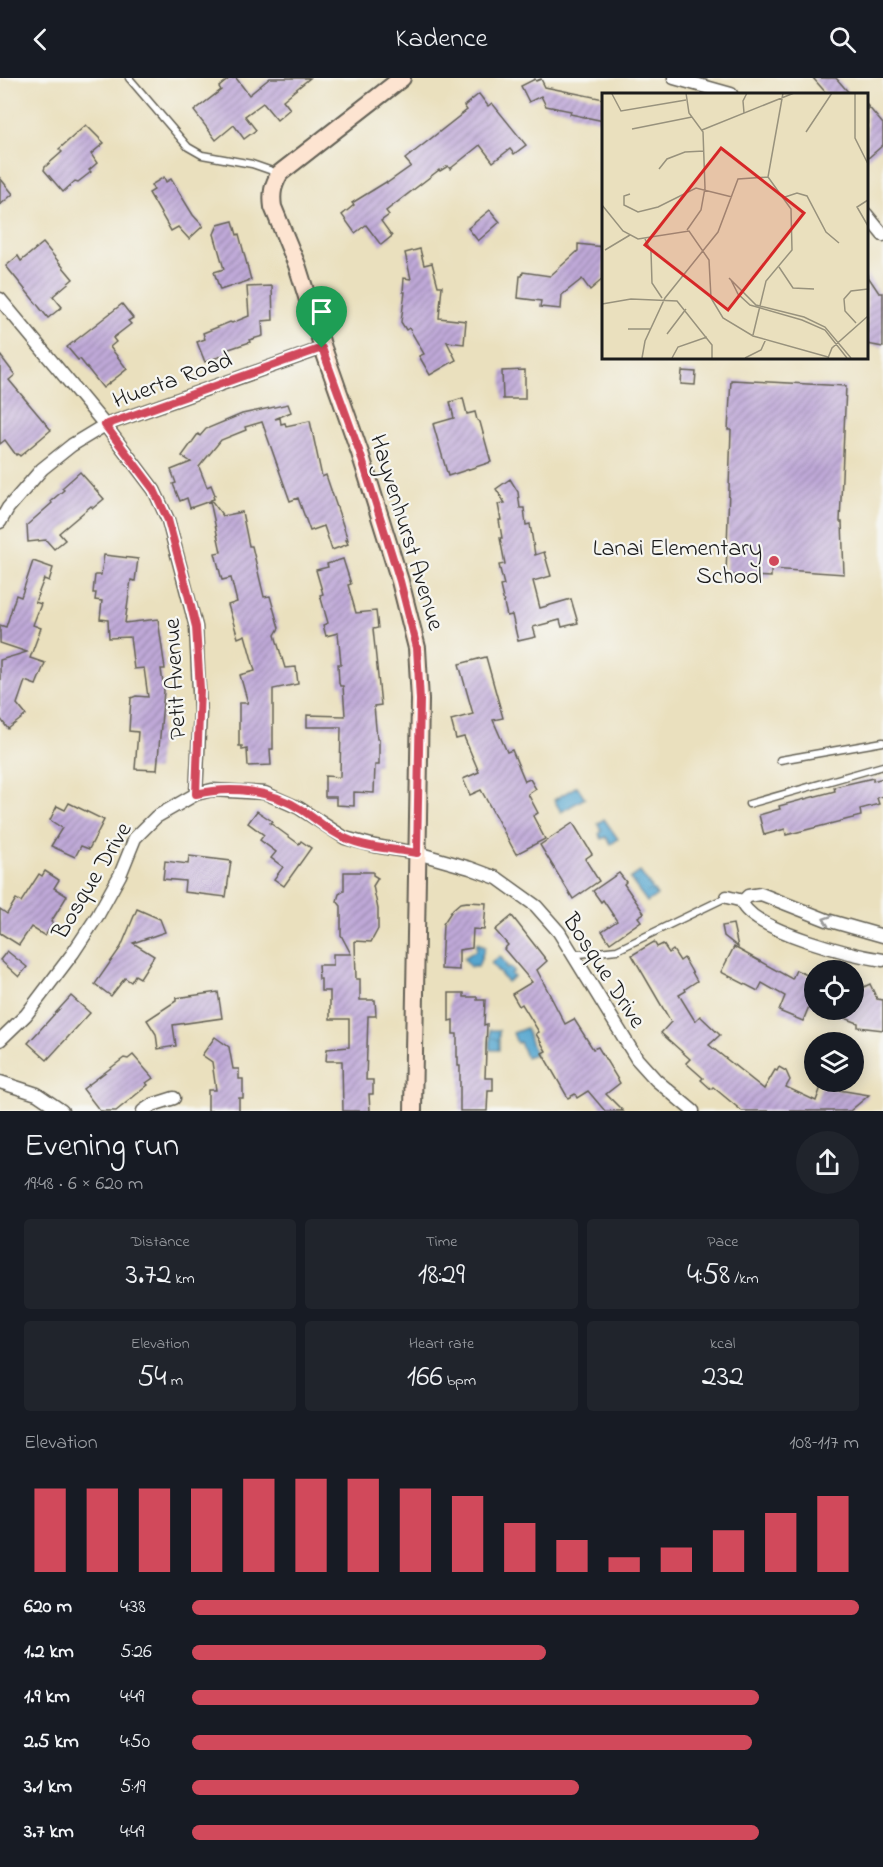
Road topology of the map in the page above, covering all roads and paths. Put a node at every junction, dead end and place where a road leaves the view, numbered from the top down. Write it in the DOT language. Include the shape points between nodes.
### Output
graph roads {
  1 [pos="129,78"];
  2 [pos="402,78"];
  3 [pos="674,78"];
  4 [pos="727,93"];
  5 [pos="280,173"];
  6 [pos="868,215"];
  7 [pos="883,235"];
  8 [pos="0,298"];
  9 [pos="322,348"];
  10 [pos="105,425"];
  11 [pos="0,522"];
  12 [pos="883,742"];
  13 [pos="780,760"];
  14 [pos="883,765"];
  15 [pos="196,794"];
  16 [pos="749,804"];
  17 [pos="417,853"];
  18 [pos="727,897"];
  19 [pos="743,901"];
  20 [pos="883,936"];
  21 [pos="572,953"];
  22 [pos="883,960"];
  23 [pos="0,1040"];
  24 [pos="0,1082"];
  25 [pos="174,1098"];
  26 [pos="62,1111"];
  27 [pos="143,1111"];
  28 [pos="412,1111"];
  29 [pos="693,1111"];
  1 -- 5 [label="lane" via="188,147 213,159 252,164"];
  2 -- 5 [label="main road"];
  3 -- 4 [label="street"];
  5 -- 9 [label="main road, Hayvenhurst Avenue" via="272,188 273,207 297,265"];
  6 -- 7 [label="street"];
  8 -- 10 [label="street, Petit Avenue"];
  9 -- 10 [label="street, Huerta Road"];
  9 -- 17 [label="main road, Hayvenhurst Avenue" via="360,453 417,648"];
  10 -- 11 [label="street, Huerta Road" via="42,470"];
  10 -- 15 [label="street, Petit Avenue" via="154,490 168,520 187,590 196,627 200,689"];
  12 -- 13 [label="lane"];
  14 -- 16 [label="lane"];
  15 -- 17 [label="street, Bosque Drive" via="212,790 265,793 299,808 345,838"];
  15 -- 23 [label="street, Bosque Drive" via="156,817 135,838 109,895 73,953 27,1015"];
  17 -- 21 [label="street, Bosque Drive" via="497,878 536,906"];
  17 -- 28 [label="main road, Hayvenhurst Avenue"];
  18 -- 19 [label="street"];
  18 -- 21 [label="lane" via="617,950"];
  20 -- 19 [label="street, one-way" via="827,920 761,894"];
  19 -- 22 [label="street" via="751,915 813,944"];
  21 -- 29 [label="street, Bosque Drive" via="637,1059"];
  24 -- 26 [label="street" via="37,1094"];
  25 -- 27 [label="street"];
}
